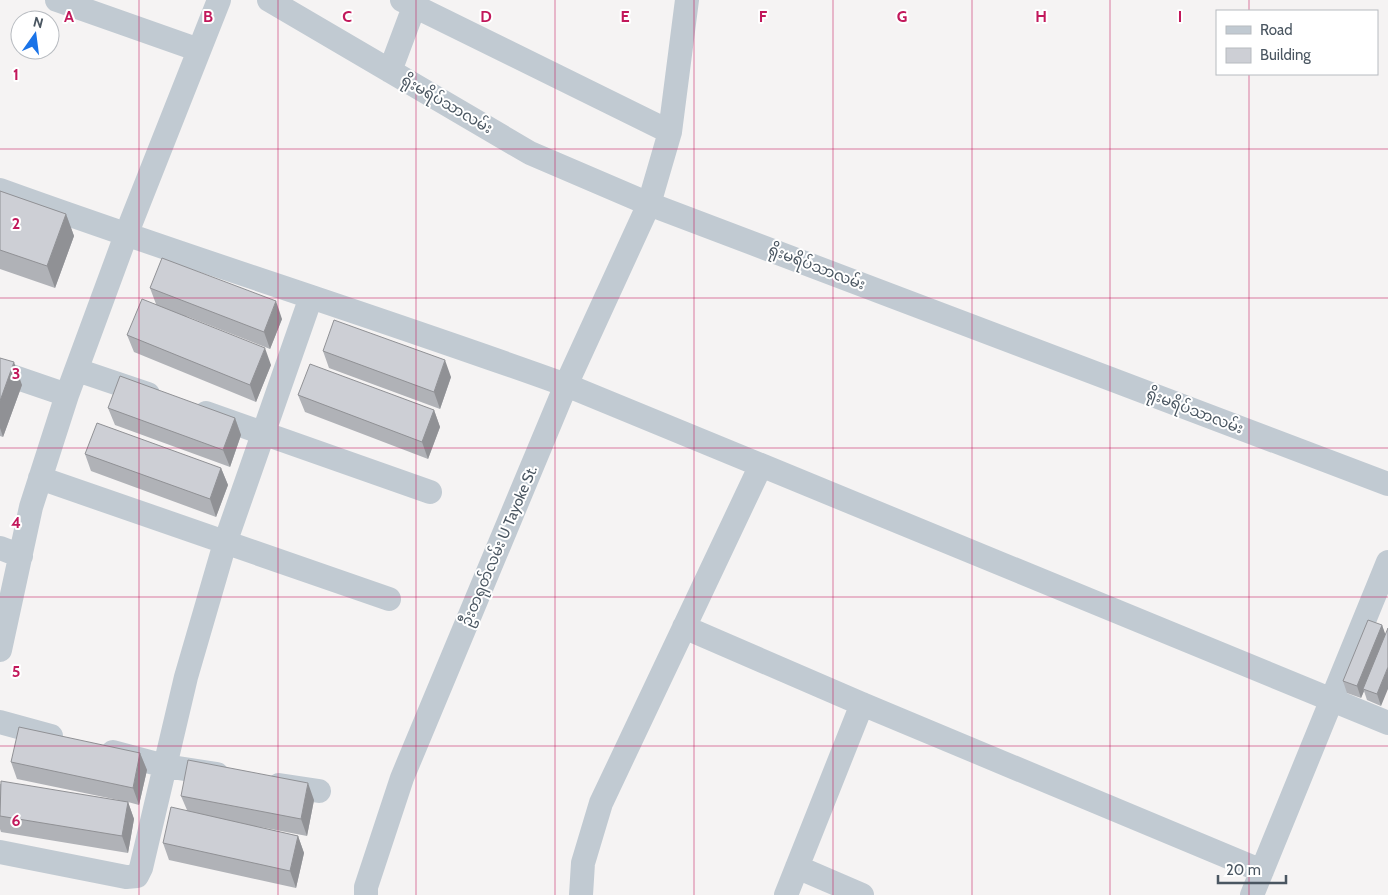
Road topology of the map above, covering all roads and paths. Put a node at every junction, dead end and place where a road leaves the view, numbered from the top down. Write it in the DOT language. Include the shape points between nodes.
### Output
graph roads {
  1 [pos="57,0"];
  2 [pos="219,0"];
  3 [pos="269,0"];
  4 [pos="687,0"];
  5 [pos="410,2"];
  6 [pos="199,50"];
  7 [pos="390,71"];
  8 [pos="670,132"];
  9 [pos="0,190"];
  10 [pos="649,204"];
  11 [pos="126,235"];
  12 [pos="311,297"];
  13 [pos="77,370"];
  14 [pos="0,372"];
  15 [pos="566,385"];
  16 [pos="67,395"];
  17 [pos="264,432"];
  18 [pos="761,465"];
  19 [pos="40,478"];
  20 [pos="1388,484"];
  21 [pos="430,492"];
  22 [pos="225,543"];
  23 [pos="10,552"];
  24 [pos="1388,562"];
  25 [pos="389,599"];
  26 [pos="684,627"];
  27 [pos="0,650"];
  28 [pos="1332,700"];
  29 [pos="862,704"];
  30 [pos="0,722"];
  31 [pos="1388,723"];
  32 [pos="165,766"];
  33 [pos="319,791"];
  34 [pos="0,852"];
  35 [pos="797,867"];
  36 [pos="1262,871"];
  37 [pos="366,895"];
  38 [pos="580,895"];
  39 [pos="786,895"];
  40 [pos="862,895"];
  41 [pos="1252,895"];
  1 -- 6 [label="street"];
  2 -- 6 [label="street"];
  3 -- 7 [label="street, ရိုးမရိပ်သာလမ်း"];
  4 -- 8 [label="street, ဦးတရုတ်လမ်း U Tayoke St."];
  5 -- 7 [label="street"];
  5 -- 8 [label="street"];
  6 -- 11 [label="street"];
  7 -- 10 [label="street, ရိုးမရိပ်သာလမ်း" via="530,153"];
  8 -- 10 [label="street, ဦးတရုတ်လမ်း U Tayoke St."];
  9 -- 11 [label="street"];
  10 -- 15 [label="street, ဦးတရုတ်လမ်း U Tayoke St."];
  10 -- 20 [label="street, ရိုးမရိပ်သာလမ်း"];
  11 -- 12 [label="street"];
  11 -- 13 [label="street"];
  12 -- 15 [label="street"];
  12 -- 17 [label="street"];
  13 -- 16 [label="street"];
  13 -- 17 [label="street"];
  14 -- 16 [label="street"];
  15 -- 18 [label="street"];
  15 -- 37 [label="street, ဦးတရုတ်လမ်း U Tayoke St." via="402,778"];
  16 -- 19 [label="street"];
  17 -- 21 [label="street"];
  17 -- 22 [label="street"];
  18 -- 26 [label="street"];
  18 -- 28 [label="street"];
  19 -- 22 [label="street"];
  19 -- 23 [label="street" via="31,507"];
  22 -- 25 [label="street"];
  22 -- 32 [label="street" via="186,677"];
  23 -- 27 [label="street"];
  24 -- 28 [label="street"];
  26 -- 29 [label="street"];
  26 -- 38 [label="street" via="600,803 582,863"];
  28 -- 31 [label="street"];
  28 -- 36 [label="street"];
  29 -- 35 [label="street"];
  29 -- 36 [label="street"];
  30 -- 32 [label="street"];
  32 -- 33 [label="street"];
  32 -- 34 [label="street" via="137,876 126,877"];
  35 -- 39 [label="street"];
  35 -- 40 [label="street"];
  36 -- 41 [label="street"];
}
